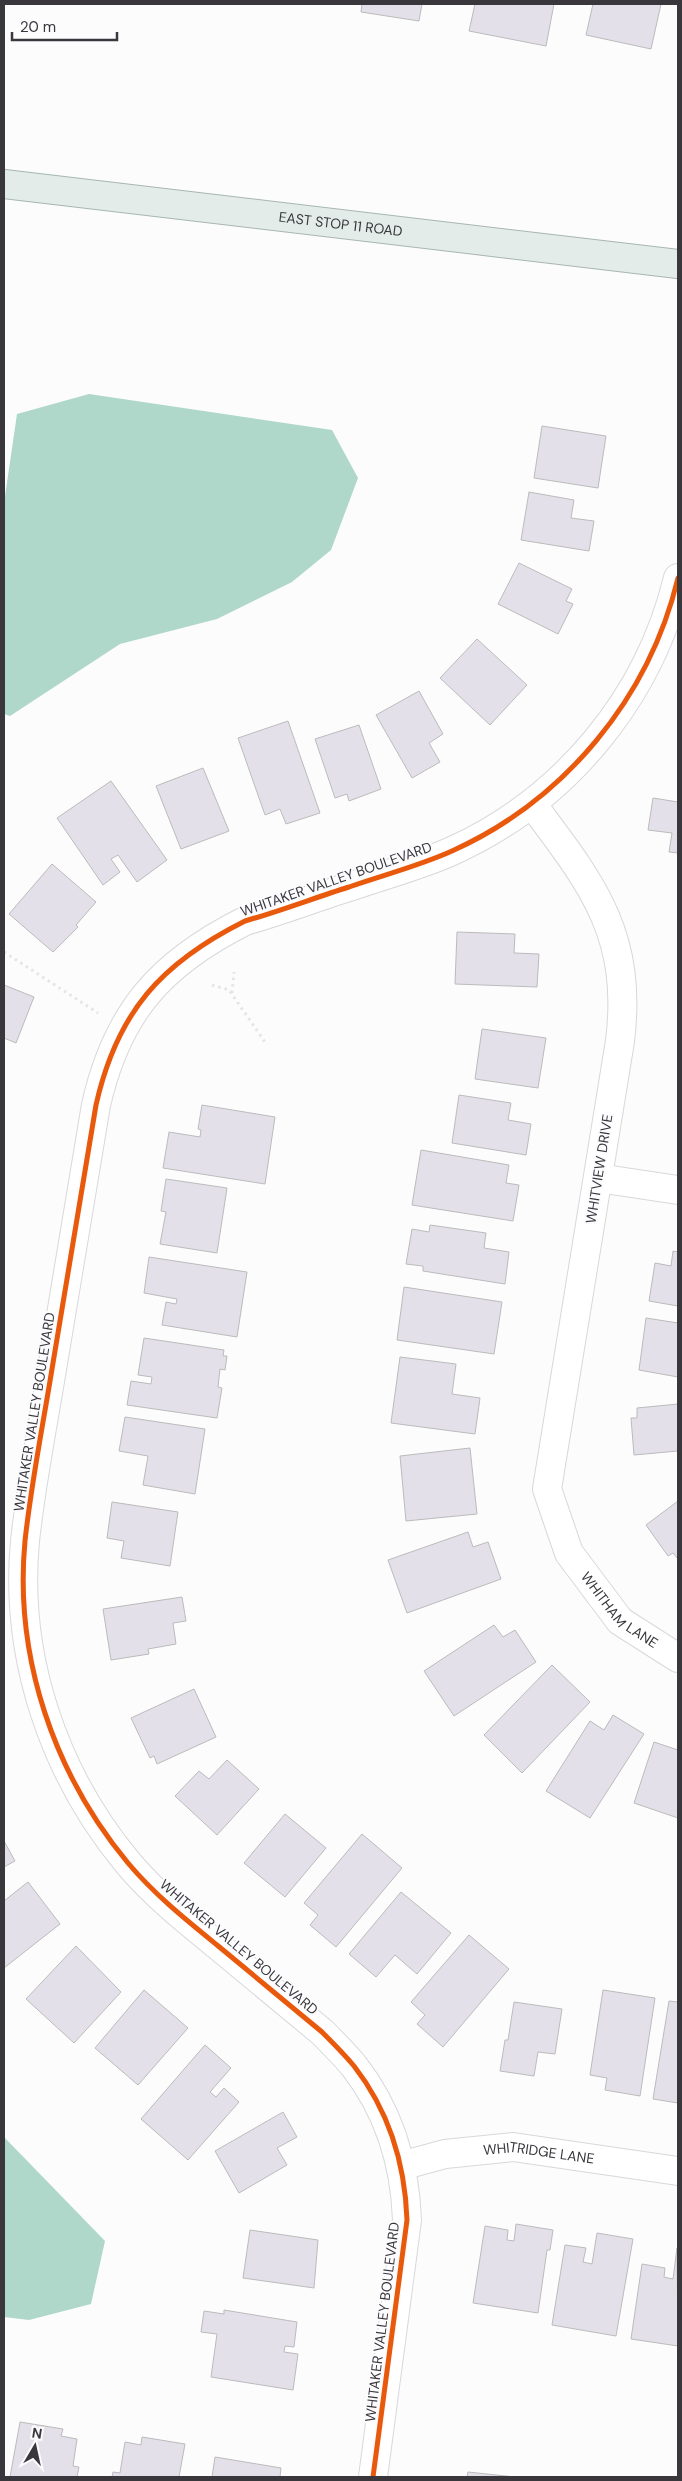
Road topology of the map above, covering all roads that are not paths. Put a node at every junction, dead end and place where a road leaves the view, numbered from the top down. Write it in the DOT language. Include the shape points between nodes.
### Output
graph roads {
  1 [pos="4,184"];
  2 [pos="678,264"];
  3 [pos="678,578"];
  4 [pos="532,804"];
  5 [pos="598,1178"];
  6 [pos="678,1190"];
  7 [pos="569,1553"];
  8 [pos="678,1658"];
  9 [pos="401,2166"];
  10 [pos="678,2171"];
  11 [pos="373,2477"];
  1 -- 2 [label="main road, EAST STOP 11 ROAD"];
  3 -- 4 [label="street, WHITAKER VALLEY BOULEVARD" via="654,650 624,705 575,765"];
  4 -- 5 [label="street, WHITVIEW DRIVE" via="593,889 612,932 619,960 623,993 622,1028"];
  4 -- 9 [label="street, WHITAKER VALLEY BOULEVARD" via="451,851 245,921 213,937 164,974 138,1005 122,1029 107,1064 96,1105 30,1506 23,1585 29,1648 38,1690 58,1749 85,1802 130,1865 170,1907 322,2032 344,2054 380,2106 393,2135"];
  5 -- 6 [label="street"];
  5 -- 7 [label="street, WHITVIEW DRIVE" via="547,1489"];
  7 -- 8 [label="street, WHITHAM LANE" via="620,1621"];
  9 -- 10 [label="street, WHITRIDGE LANE" via="445,2154 513,2147"];
  9 -- 11 [label="street, WHITAKER VALLEY BOULEVARD" via="406,2201 406,2239"];
}
